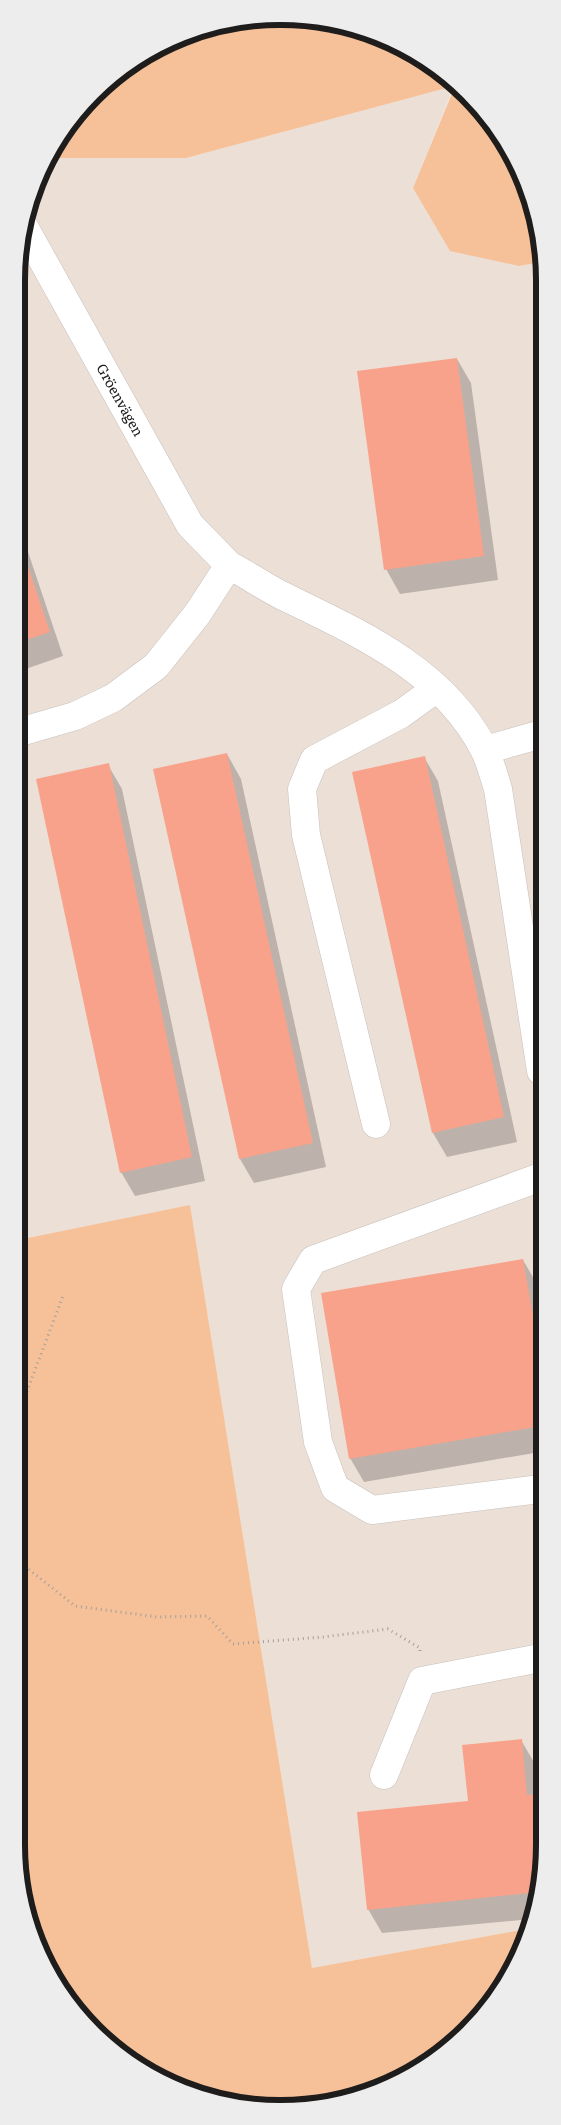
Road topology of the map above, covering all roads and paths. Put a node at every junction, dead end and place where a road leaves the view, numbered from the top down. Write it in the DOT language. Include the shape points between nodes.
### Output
graph roads {
  1 [pos="29,237"];
  2 [pos="229,565"];
  3 [pos="437,688"];
  4 [pos="25,731"];
  5 [pos="536,736"];
  6 [pos="484,750"];
  7 [pos="536,1038"];
  8 [pos="376,1124"];
  9 [pos="536,1180"];
  10 [pos="63,1296"];
  11 [pos="25,1396"];
  12 [pos="536,1490"];
  13 [pos="25,1566"];
  14 [pos="536,1659"];
  15 [pos="422,1681"];
  16 [pos="384,1775"];
  1 -- 2 [label="street, Gröenvägen" via="190,525"];
  2 -- 3 [label="street, Gröenvägen" via="392,653"];
  2 -- 4 [label="street" via="198,613 156,666 113,698 75,716"];
  3 -- 6 [label="street, Gröenvägen" via="463,716"];
  3 -- 8 [label="street" via="401,714 314,760 302,789 306,835"];
  5 -- 6 [label="street"];
  6 -- 7 [label="street, Gröenvägen" via="498,789"];
  9 -- 12 [label="street" via="313,1260 296,1289 318,1442 335,1488 372,1510"];
  10 -- 11 [label="path"];
  13 -- 15 [label="path" via="75,1606 157,1617 207,1616 232,1644 388,1629 420,1648"];
  14 -- 15 [label="street"];
  15 -- 16 [label="street"];
}
